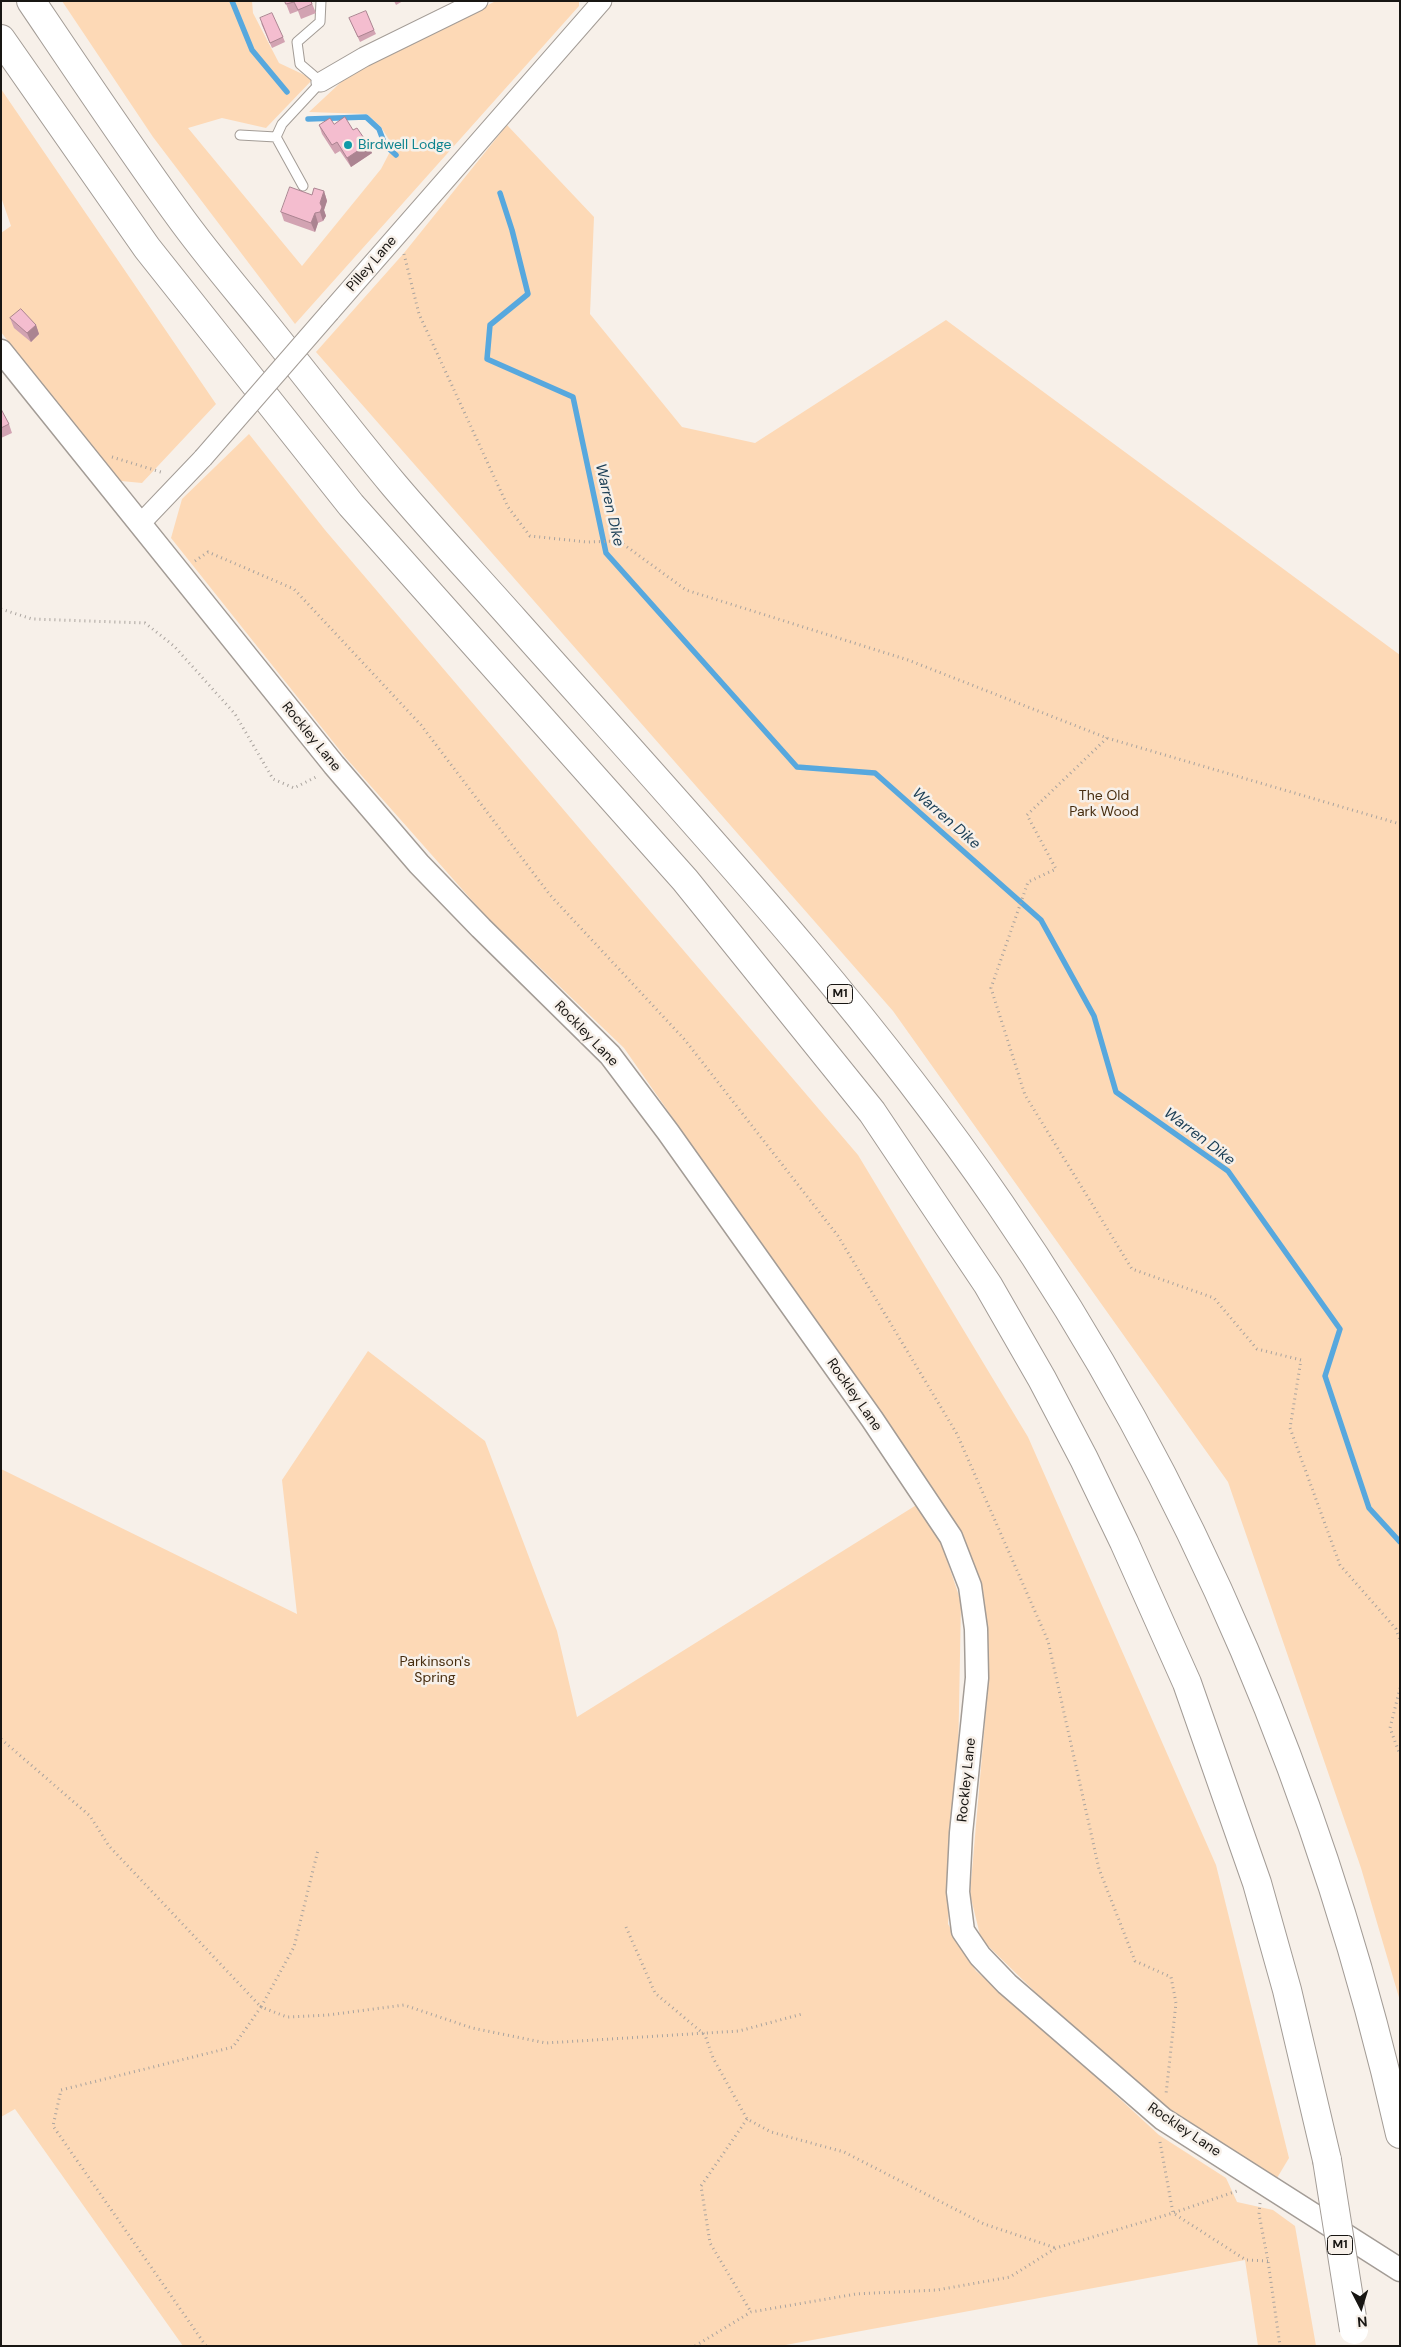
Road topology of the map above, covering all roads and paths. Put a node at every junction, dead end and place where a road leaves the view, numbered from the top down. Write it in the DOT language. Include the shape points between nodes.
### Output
graph roads {
  1 [pos="30,1"];
  2 [pos="321,1"];
  3 [pos="478,1"];
  4 [pos="602,1"];
  5 [pos="1,39"];
  6 [pos="321,82"];
  7 [pos="240,135"];
  8 [pos="276,136"];
  9 [pos="303,186"];
  10 [pos="391,242"];
  11 [pos="1,351"];
  12 [pos="76,445"];
  13 [pos="184,479"];
  14 [pos="140,524"];
  15 [pos="1,609"];
  16 [pos="1107,738"];
  17 [pos="334,765"];
  18 [pos="1400,824"];
  19 [pos="1400,1640"];
  20 [pos="1400,1688"];
  21 [pos="1,1739"];
  22 [pos="1400,1755"];
  23 [pos="318,1850"];
  24 [pos="626,1927"];
  25 [pos="262,2007"];
  26 [pos="802,2014"];
  27 [pos="704,2035"];
  28 [pos="747,2119"];
  29 [pos="1163,2119"];
  30 [pos="1400,2134"];
  31 [pos="1262,2183"];
  32 [pos="1173,2213"];
  33 [pos="1056,2248"];
  34 [pos="1268,2261"];
  35 [pos="1400,2270"];
  36 [pos="751,2312"];
  37 [pos="1355,2338"];
  38 [pos="206,2346"];
  39 [pos="695,2346"];
  40 [pos="1280,2346"];
  1 -- 30 [label="highway, M1" via="180,218 395,486 726,858 896,1061 1000,1203 1057,1290 1116,1390 1183,1517 1253,1668 1320,1844 1351,1942"];
  2 -- 6 [label="lane" via="320,22 297,42 300,64"];
  3 -- 6 [label="street" via="364,57"];
  4 -- 10 [label="street, Pilley Lane"];
  5 -- 37 [label="highway, M1, bridge" via="147,248 351,505 685,880 872,1112 988,1285 1042,1379 1124,1542 1187,1683 1257,1883 1287,1990 1327,2160"];
  6 -- 8 [label="lane" via="282,124"];
  7 -- 8 [label="lane"];
  8 -- 9 [label="lane"];
  10 -- 13 [label="street, Pilley Lane, bridge"];
  10 -- 16 [label="path" via="404,254 419,314 508,507 530,536 587,542 619,540 686,590 908,660"];
  11 -- 12 [label="street, Rockley Lane"];
  12 -- 13 [label="path"];
  12 -- 14 [label="street, Rockley Lane"];
  13 -- 14 [label="street, Pilley Lane"];
  14 -- 17 [label="street, Rockley Lane"];
  15 -- 17 [label="path" via="32,619 145,623 174,646 235,714 272,779 294,788 314,780"];
  16 -- 18 [label="path"];
  16 -- 19 [label="path" via="1028,815 1056,869 1028,882 991,988 1025,1095 1132,1269 1214,1298 1257,1349 1301,1360 1290,1428 1340,1565 1396,1629"];
  17 -- 29 [label="street, Rockley Lane" via="440,885 610,1055 872,1418 951,1537 970,1586 976,1629 977,1678 958,1892 963,1931 980,1956 1007,1984"];
  20 -- 22 [label="path" via="1390,1728"];
  21 -- 25 [label="path" via="90,1816 109,1846"];
  23 -- 25 [label="path" via="294,1947"];
  24 -- 27 [label="path" via="655,1993"];
  25 -- 27 [label="path" via="287,2017 404,2005 472,2028 546,2043"];
  25 -- 38 [label="path" via="234,2047 61,2090 53,2126"];
  26 -- 27 [label="path" via="739,2031"];
  27 -- 28 [label="path"];
  28 -- 33 [label="path" via="771,2132 844,2152 984,2224"];
  28 -- 36 [label="path" via="701,2186 710,2243"];
  29 -- 31 [label="street, Rockley Lane"];
  29 -- 32 [label="path" via="1159,2135"];
  31 -- 32 [label="path"];
  31 -- 34 [label="path" via="1259,2214"];
  31 -- 35 [label="street, Rockley Lane"];
  32 -- 33 [label="path"];
  32 -- 34 [label="path" via="1246,2260"];
  33 -- 36 [label="path" via="1010,2277 937,2290 856,2294"];
  34 -- 40 [label="path"];
  36 -- 39 [label="path"];
}
